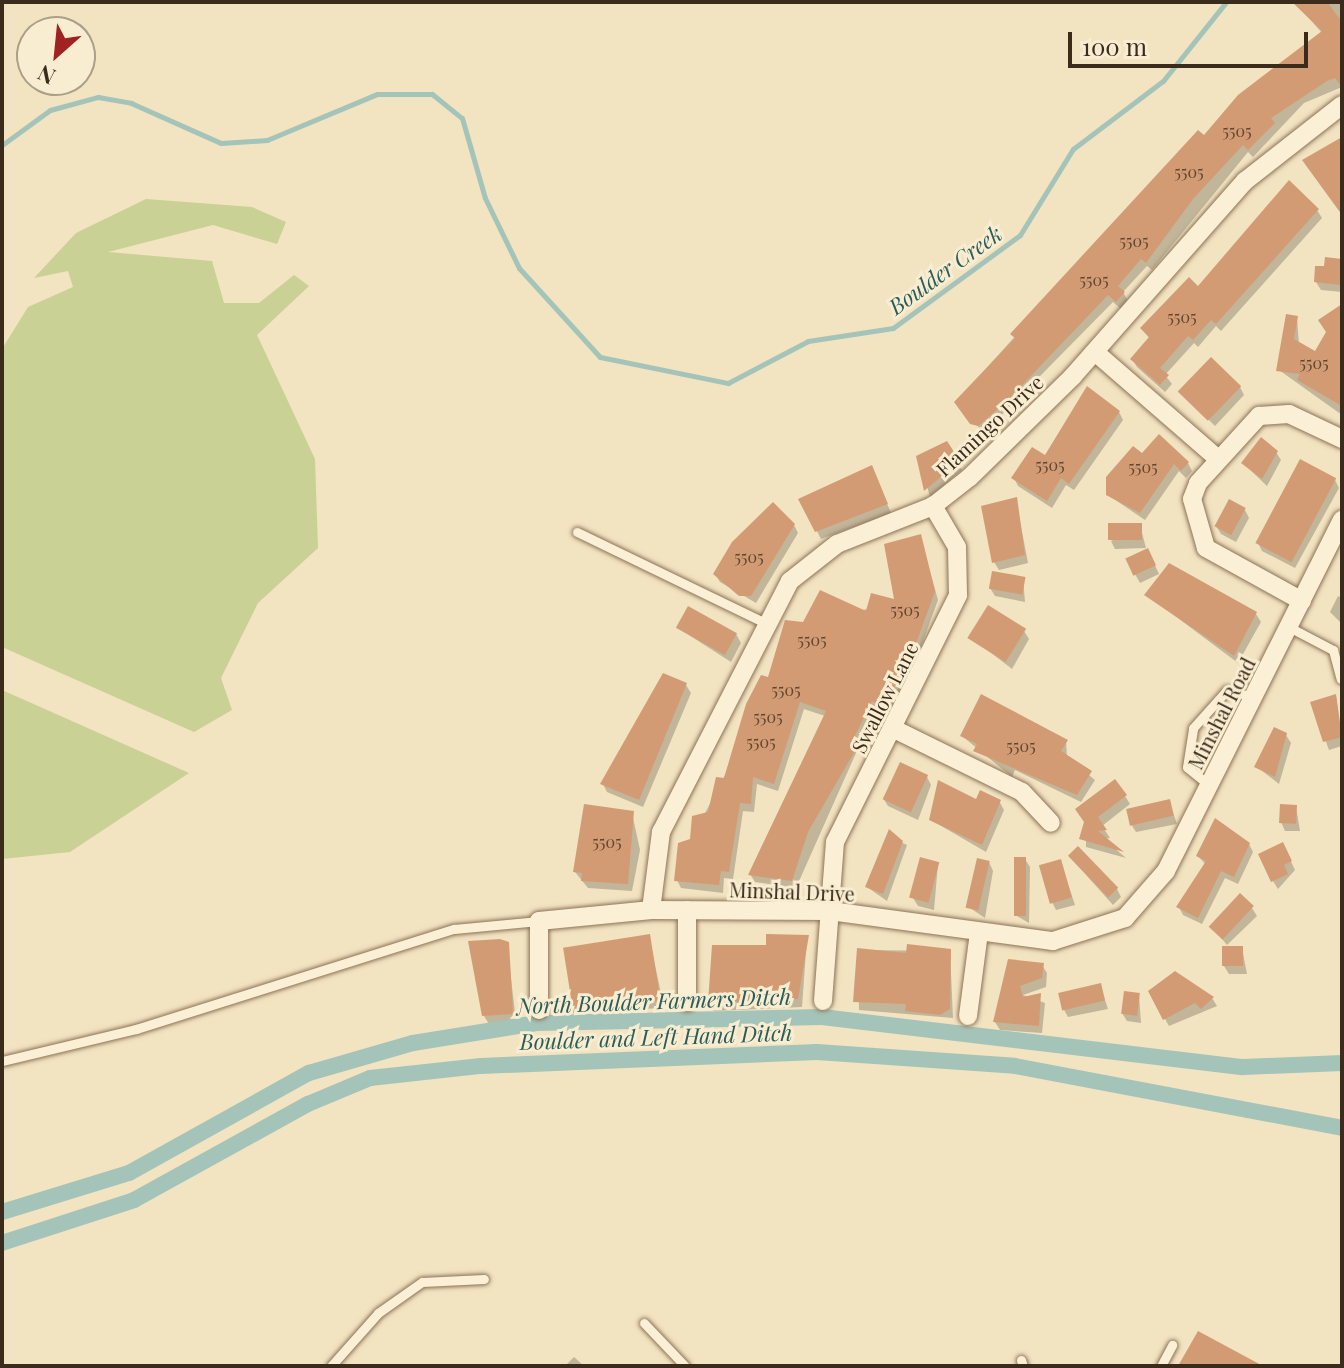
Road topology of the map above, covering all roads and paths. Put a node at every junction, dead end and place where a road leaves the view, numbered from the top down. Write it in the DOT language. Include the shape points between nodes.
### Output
graph roads {
  1 [pos="1342,105"];
  2 [pos="1095,352"];
  3 [pos="1342,439"];
  4 [pos="1217,458"];
  5 [pos="933,506"];
  6 [pos="1342,520"];
  7 [pos="577,532"];
  8 [pos="1302,601"];
  9 [pos="765,623"];
  10 [pos="1289,627"];
  11 [pos="1338,648"];
  12 [pos="1341,679"];
  13 [pos="1254,697"];
  14 [pos="892,728"];
  15 [pos="1209,785"];
  16 [pos="1051,823"];
  17 [pos="651,910"];
  18 [pos="687,910"];
  19 [pos="830,911"];
  20 [pos="539,921"];
  21 [pos="1131,925"];
  22 [pos="979,932"];
  23 [pos="823,1001"];
  24 [pos="687,1002"];
  25 [pos="539,1010"];
  26 [pos="968,1016"];
  27 [pos="2,1061"];
  28 [pos="484,1279"];
  29 [pos="644,1323"];
  30 [pos="1172,1345"];
  31 [pos="331,1366"];
  32 [pos="685,1366"];
  33 [pos="1161,1366"];
  1 -- 2 [label="street, Flamingo Drive" via="1245,181"];
  2 -- 4 [label="street"];
  2 -- 5 [label="street, Flamingo Drive"];
  3 -- 4 [label="street" via="1268,407"];
  4 -- 8 [label="street" via="1198,483 1185,524 1220,559"];
  5 -- 9 [label="street, Flamingo Drive" via="817,555 790,581"];
  5 -- 14 [label="street, Swallow Lane" via="957,547 958,595"];
  6 -- 8 [label="street, Minshal Road"];
  7 -- 9 [label="lane"];
  8 -- 10 [label="street, Minshal Road"];
  9 -- 17 [label="street, Flamingo Drive" via="661,832"];
  10 -- 11 [label="lane"];
  10 -- 13 [label="street, Minshal Road"];
  11 -- 12 [label="lane"];
  13 -- 15 [label="street, Minshal Road"];
  13 -- 15 [label="lane" via="1227,690 1193,728 1187,767"];
  14 -- 16 [label="street" via="1022,792"];
  14 -- 19 [label="street, Swallow Lane" via="835,842"];
  15 -- 21 [label="street, Minshal Road" via="1166,871"];
  17 -- 18 [label="street, Minshal Drive"];
  17 -- 20 [label="street, Minshal Drive"];
  18 -- 19 [label="street, Minshal Drive"];
  18 -- 24 [label="street"];
  19 -- 22 [label="street, Minshal Drive"];
  19 -- 23 [label="street, Swallow Lane"];
  20 -- 25 [label="street"];
  20 -- 27 [label="lane" via="454,929 136,1029"];
  21 -- 22 [label="street, Minshal Drive" via="1053,941"];
  22 -- 26 [label="street"];
  28 -- 31 [label="lane" via="422,1282 378,1313"];
  29 -- 32 [label="lane"];
  30 -- 33 [label="lane"];
}
